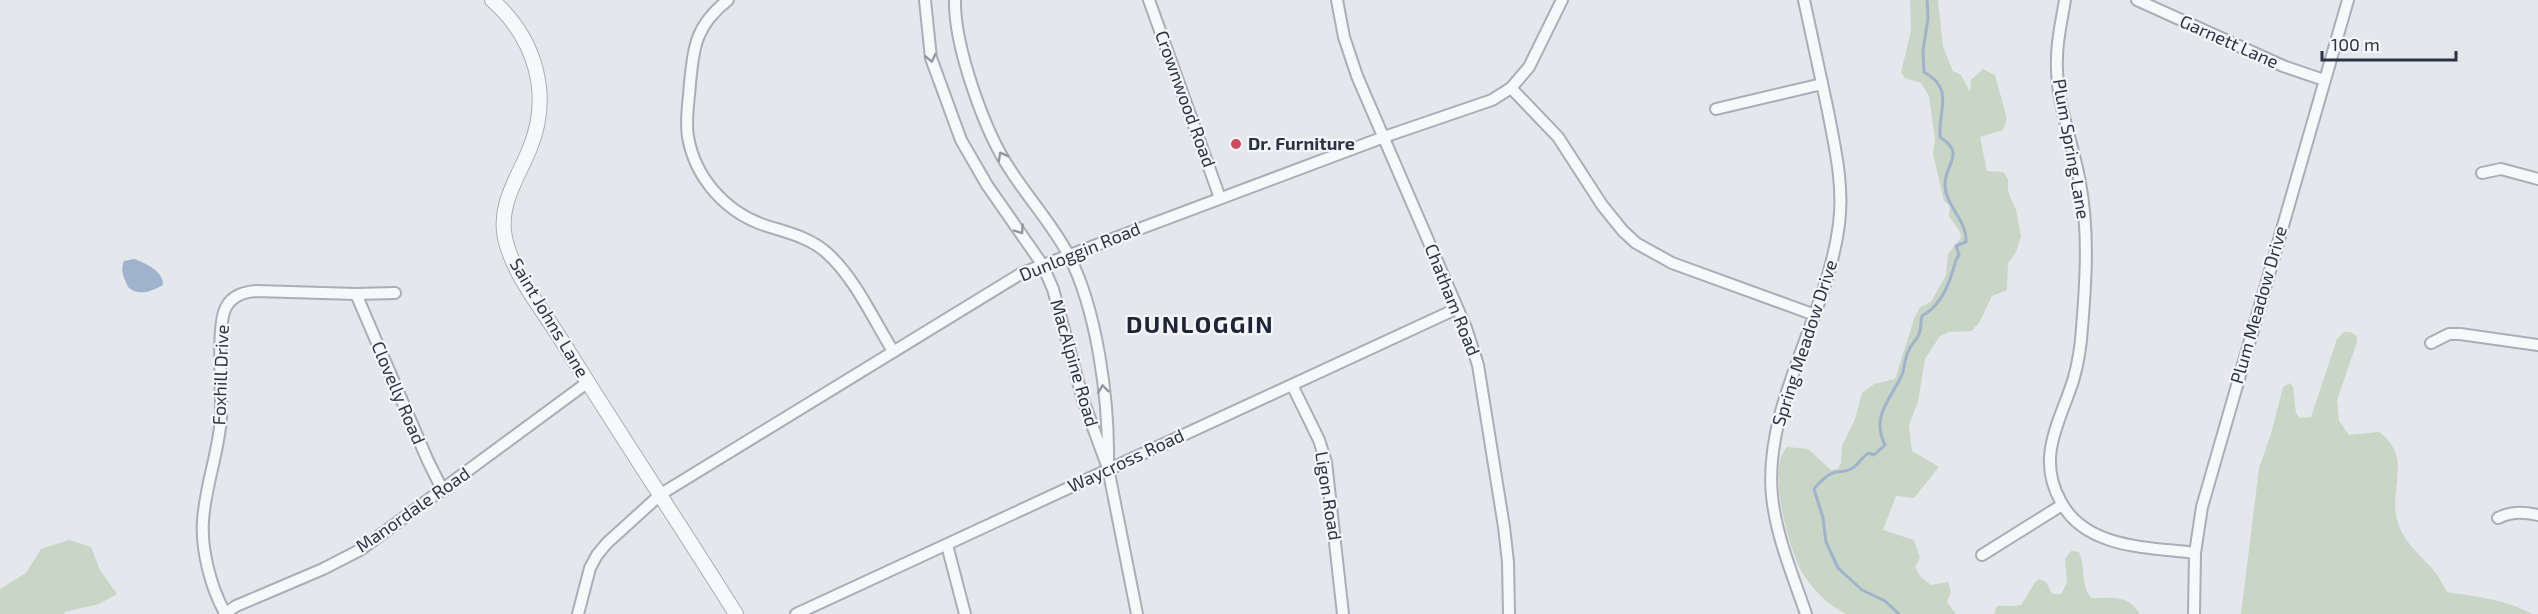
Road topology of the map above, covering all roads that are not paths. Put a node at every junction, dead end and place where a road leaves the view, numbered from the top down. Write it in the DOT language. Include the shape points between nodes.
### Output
graph roads {
  1 [pos="492,0"];
  2 [pos="728,0"];
  3 [pos="925,0"];
  4 [pos="954,0"];
  5 [pos="1149,0"];
  6 [pos="1338,0"];
  7 [pos="1562,0"];
  8 [pos="1804,0"];
  9 [pos="2065,0"];
  10 [pos="2137,0"];
  11 [pos="2348,0"];
  12 [pos="2324,80"];
  13 [pos="1822,84"];
  14 [pos="1511,88"];
  15 [pos="1716,109"];
  16 [pos="1384,137"];
  17 [pos="2482,173"];
  18 [pos="2538,179"];
  19 [pos="1220,198"];
  20 [pos="1068,254"];
  21 [pos="1042,264"];
  22 [pos="395,293"];
  23 [pos="356,294"];
  24 [pos="1456,309"];
  25 [pos="1815,315"];
  26 [pos="2431,343"];
  27 [pos="2538,345"];
  28 [pos="892,351"];
  29 [pos="588,382"];
  30 [pos="1292,385"];
  31 [pos="1108,468"];
  32 [pos="443,490"];
  33 [pos="661,494"];
  34 [pos="2062,505"];
  35 [pos="2538,514"];
  36 [pos="2498,518"];
  37 [pos="947,545"];
  38 [pos="2195,553"];
  39 [pos="1982,555"];
  40 [pos="224,614"];
  41 [pos="578,614"];
  42 [pos="736,614"];
  43 [pos="796,614"];
  44 [pos="965,614"];
  45 [pos="1137,614"];
  46 [pos="1343,614"];
  47 [pos="1509,614"];
  48 [pos="1806,614"];
  49 [pos="2194,614"];
  1 -- 29 [label="street, Saint Johns Lane" via="521,31 537,70 540,89 537,126 507,197 506,239 522,276"];
  2 -- 28 [label="street" via="705,22 695,46 687,120 693,156 715,193 729,207 816,244 828,254 853,286"];
  3 -- 21 [label="street, MacAlpine Road, one-way" via="931,58 961,140"];
  20 -- 4 [label="street, MacAlpine Road, one-way" via="999,150 970,76"];
  5 -- 19 [label="street, Crownwood Road"];
  6 -- 16 [label="street, Chatham Road" via="1349,57"];
  7 -- 14 [label="street, Dunloggin Road" via="1529,67"];
  8 -- 13 [label="street, Spring Meadow Drive"];
  9 -- 34 [label="street, Plum Spring Lane" via="2057,75 2080,183 2085,249 2079,353 2050,449 2052,481"];
  10 -- 12 [label="street, Garnett Lane" via="2283,66"];
  11 -- 12 [label="street, Plum Meadow Drive"];
  12 -- 38 [label="street, Plum Meadow Drive" via="2208,481"];
  13 -- 15 [label="street"];
  13 -- 25 [label="street, Spring Meadow Drive" via="1836,150 1841,199 1833,258"];
  14 -- 16 [label="street, Dunloggin Road" via="1481,105"];
  14 -- 25 [label="street" via="1558,136 1602,205 1636,243 1672,263"];
  16 -- 19 [label="street, Dunloggin Road"];
  16 -- 24 [label="street, Chatham Road"];
  17 -- 18 [label="street" via="2501,170"];
  19 -- 20 [label="street, Dunloggin Road"];
  20 -- 21 [label="street, Dunloggin Road"];
  31 -- 20 [label="street, MacAlpine Road, one-way" via="1099,355"];
  21 -- 28 [label="street, Dunloggin Road"];
  21 -- 31 [label="street, MacAlpine Road"];
  22 -- 23 [label="street, Foxhill Drive"];
  23 -- 32 [label="street, Clovelly Road"];
  23 -- 40 [label="street, Foxhill Drive" via="245,292 229,302 224,312 221,421 203,520 211,579"];
  24 -- 30 [label="street, Waycross Road"];
  24 -- 47 [label="street, Chatham Road" via="1472,345 1482,384 1504,527"];
  25 -- 48 [label="street, Spring Meadow Drive" via="1779,421 1772,472 1775,517"];
  26 -- 27 [label="street" via="2449,334 2460,334"];
  28 -- 33 [label="street, Dunloggin Road"];
  29 -- 32 [label="street, Manordale Road"];
  29 -- 33 [label="street, Saint Johns Lane"];
  30 -- 31 [label="street, Waycross Road"];
  30 -- 46 [label="street, Ligon Road" via="1326,462"];
  31 -- 37 [label="street, Waycross Road"];
  31 -- 45 [label="street, MacAlpine Road"];
  32 -- 40 [label="street, Manordale Road" via="360,550"];
  33 -- 41 [label="street, Dunloggin Road" via="597,555"];
  33 -- 42 [label="street, Saint Johns Lane"];
  34 -- 38 [label="street, Plum Spring Lane" via="2083,526 2103,538"];
  34 -- 39 [label="street"];
  35 -- 36 [label="street" via="2506,513"];
  37 -- 43 [label="street, Waycross Road"];
  37 -- 44 [label="street"];
  38 -- 49 [label="street, Plum Meadow Drive"];
}
